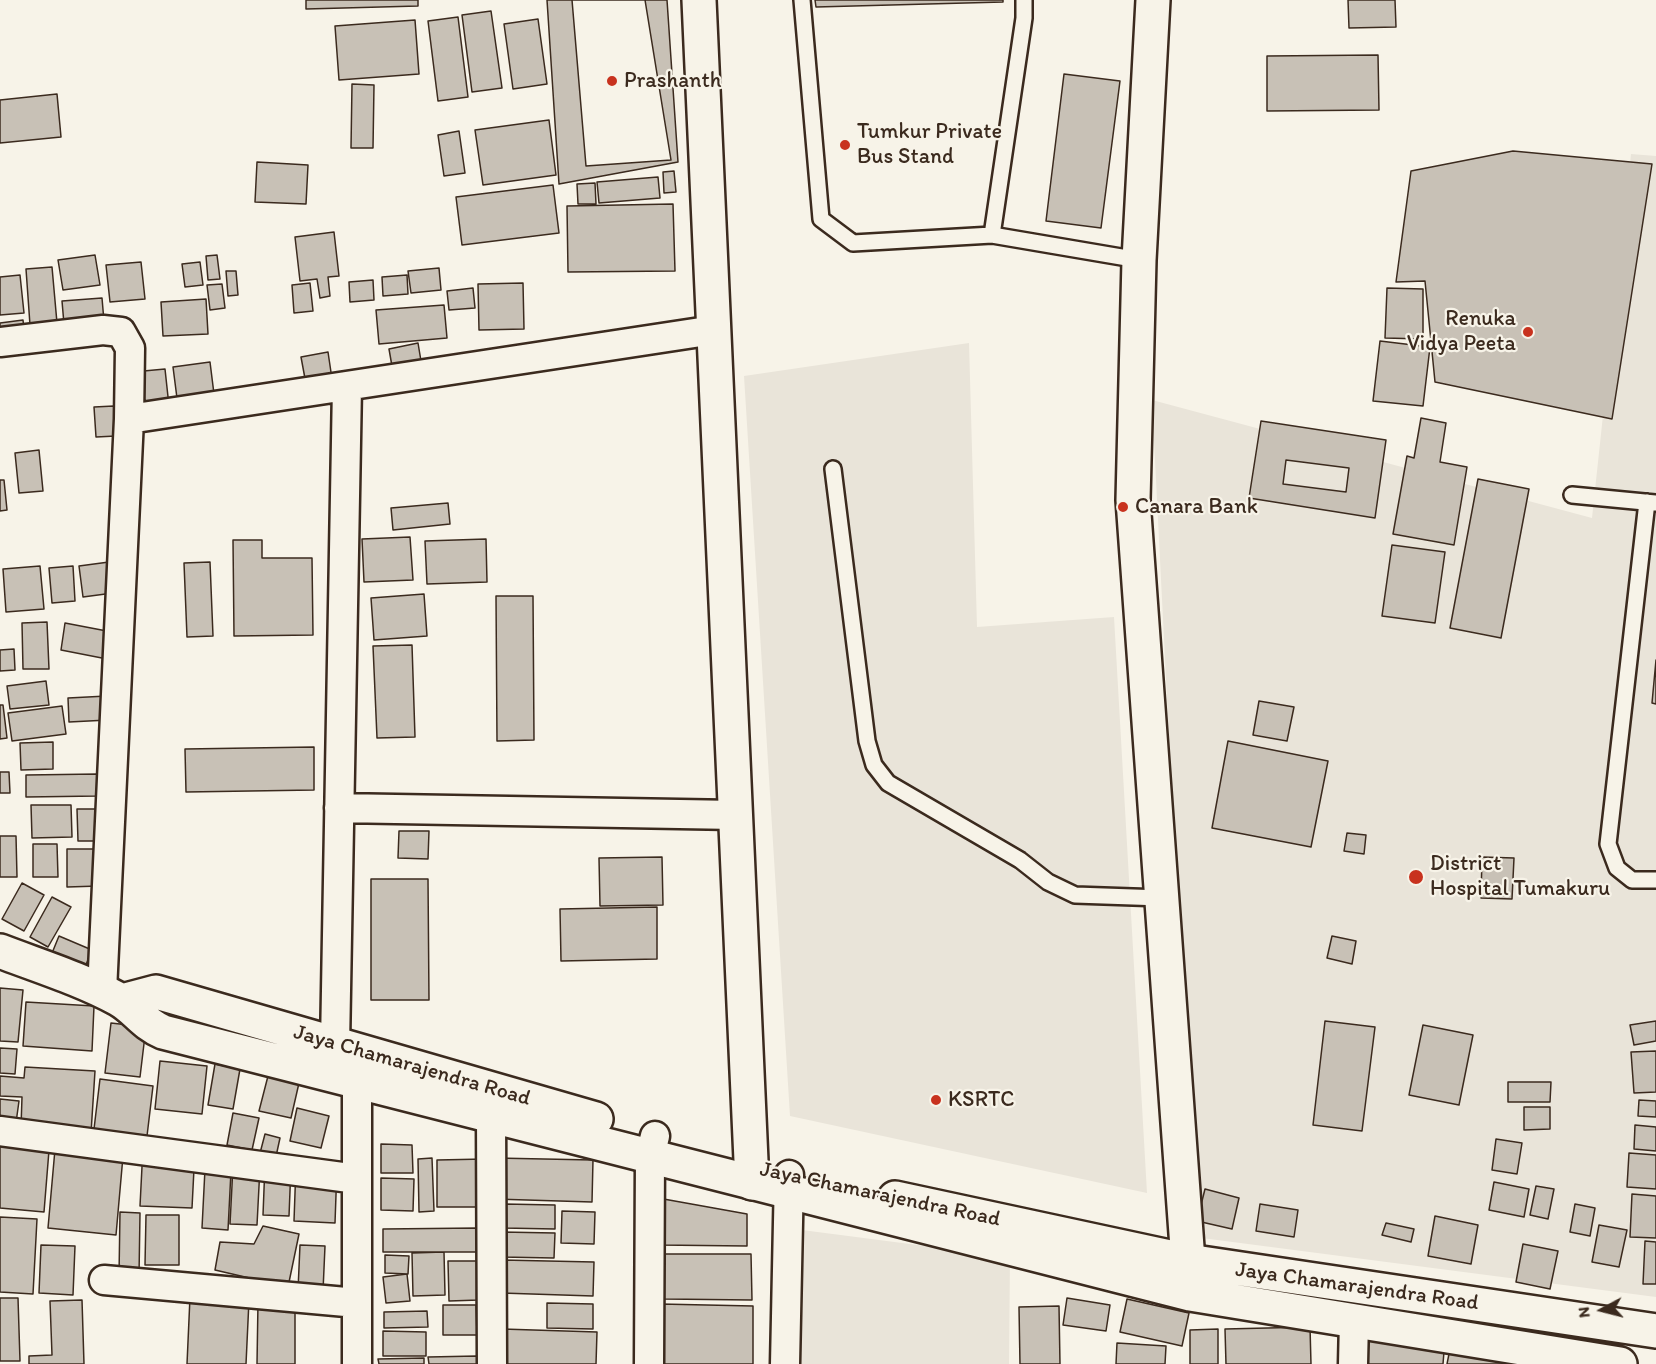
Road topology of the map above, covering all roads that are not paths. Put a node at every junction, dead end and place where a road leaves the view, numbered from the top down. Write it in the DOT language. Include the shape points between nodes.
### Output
graph roads {
  1 [pos="699,0"];
  2 [pos="802,0"];
  3 [pos="1024,0"];
  4 [pos="1153,0"];
  5 [pos="992,235"];
  6 [pos="1139,260"];
  7 [pos="714,330"];
  8 [pos="0,342"];
  9 [pos="346,386"];
  10 [pos="129,419"];
  11 [pos="833,469"];
  12 [pos="1572,495"];
  13 [pos="1651,502"];
  14 [pos="339,808"];
  15 [pos="736,815"];
  16 [pos="1656,880"];
  17 [pos="1162,898"];
  18 [pos="0,951"];
  19 [pos="112,996"];
  20 [pos="349,1058"];
  21 [pos="491,1115"];
  22 [pos="0,1131"];
  23 [pos="653,1146"];
  24 [pos="752,1175"];
  25 [pos="357,1179"];
  26 [pos="788,1184"];
  27 [pos="1188,1261"];
  28 [pos="104,1280"];
  29 [pos="1190,1294"];
  30 [pos="357,1303"];
  31 [pos="1354,1320"];
  32 [pos="1656,1331"];
  33 [pos="357,1364"];
  34 [pos="492,1364"];
  35 [pos="649,1364"];
  36 [pos="785,1364"];
  37 [pos="1353,1364"];
  38 [pos="1620,1364"];
  1 -- 7 [label="main road"];
  2 -- 5 [label="lane" via="821,219 852,243"];
  3 -- 5 [label="lane"];
  4 -- 6 [label="main road"];
  5 -- 6 [label="lane"];
  6 -- 17 [label="main road" via="1133,500"];
  7 -- 9 [label="street"];
  7 -- 15 [label="main road"];
  8 -- 10 [label="street" via="103,330 121,332 130,348"];
  9 -- 10 [label="street"];
  9 -- 14 [label="street"];
  10 -- 19 [label="street"];
  11 -- 17 [label="lane" via="867,741 874,765 888,783 1075,895"];
  12 -- 13 [label="lane"];
  13 -- 16 [label="lane" via="1608,844 1617,868 1632,880"];
  14 -- 15 [label="street"];
  14 -- 20 [label="street"];
  15 -- 24 [label="main road"];
  17 -- 27 [label="main road"];
  18 -- 19 [label="main road, Jaya Chamarajendra Road"];
  19 -- 20 [label="main road, Jaya Chamarajendra Road" via="147,1025 163,1032"];
  20 -- 21 [label="main road, Jaya Chamarajendra Road"];
  20 -- 23 [label="main road, Jaya Chamarajendra Road"];
  20 -- 25 [label="street"];
  21 -- 23 [label="main road, Jaya Chamarajendra Road"];
  21 -- 34 [label="street"];
  22 -- 25 [label="street"];
  23 -- 24 [label="main road, Jaya Chamarajendra Road"];
  23 -- 35 [label="street"];
  24 -- 26 [label="main road, Jaya Chamarajendra Road"];
  25 -- 30 [label="street"];
  26 -- 27 [label="main road, Jaya Chamarajendra Road"];
  26 -- 29 [label="main road, Jaya Chamarajendra Road"];
  26 -- 36 [label="street"];
  27 -- 29 [label="main road"];
  27 -- 32 [label="main road, Jaya Chamarajendra Road"];
  28 -- 30 [label="street"];
  29 -- 31 [label="main road, Jaya Chamarajendra Road"];
  30 -- 33 [label="street"];
  31 -- 37 [label="street"];
  31 -- 38 [label="main road, Jaya Chamarajendra Road"];
}
